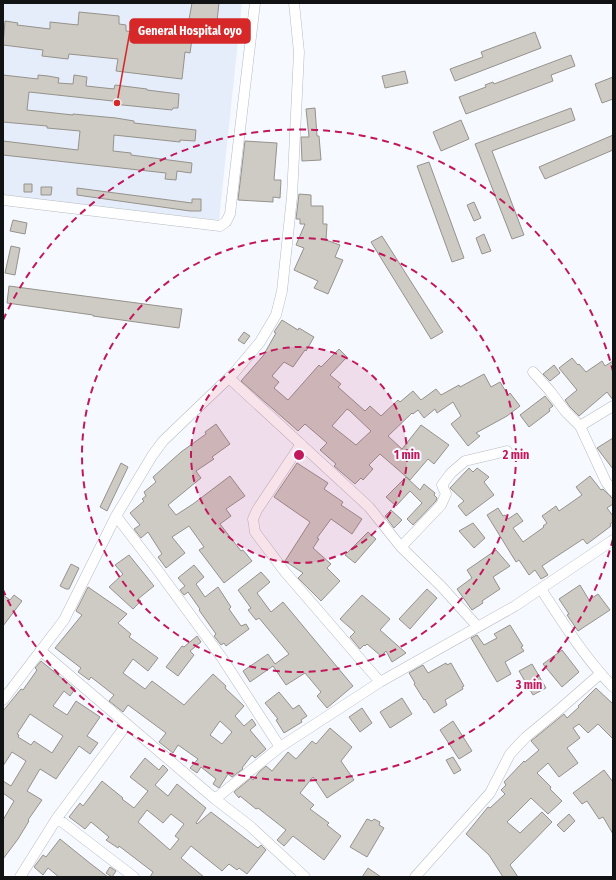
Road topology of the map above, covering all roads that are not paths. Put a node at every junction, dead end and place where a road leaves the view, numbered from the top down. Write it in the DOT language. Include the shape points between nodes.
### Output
graph roads {
  1 [pos="255,3"];
  2 [pos="294,3"];
  3 [pos="3,200"];
  4 [pos="533,372"];
  5 [pos="229,378"];
  6 [pos="613,406"];
  7 [pos="580,426"];
  8 [pos="301,444"];
  9 [pos="507,451"];
  10 [pos="613,491"];
  11 [pos="116,516"];
  12 [pos="613,540"];
  13 [pos="401,546"];
  14 [pos="541,589"];
  15 [pos="478,627"];
  16 [pos="41,651"];
  17 [pos="600,674"];
  18 [pos="380,682"];
  19 [pos="613,688"];
  20 [pos="3,700"];
  21 [pos="127,724"];
  22 [pos="280,747"];
  23 [pos="215,799"];
  24 [pos="57,818"];
  25 [pos="20,877"];
  26 [pos="134,877"];
  27 [pos="304,877"];
  28 [pos="416,877"];
  1 -- 3 [label="street" via="230,214 226,222 220,226"];
  2 -- 5 [label="street" via="299,59 292,197 282,291 276,315 260,342"];
  4 -- 7 [label="street"];
  5 -- 8 [label="street"];
  5 -- 11 [label="street" via="164,441 152,456"];
  6 -- 7 [label="street"];
  7 -- 10 [label="street" via="606,482"];
  8 -- 13 [label="street" via="369,507"];
  8 -- 18 [label="street" via="257,510 253,519 255,532 285,572"];
  9 -- 13 [label="street" via="465,461 456,469 442,485 446,494 441,505"];
  11 -- 16 [label="street" via="64,620"];
  11 -- 22 [label="street" via="222,658"];
  12 -- 14 [label="street"];
  13 -- 15 [label="street" via="442,586"];
  14 -- 15 [label="street"];
  14 -- 17 [label="street"];
  15 -- 18 [label="street"];
  16 -- 20 [label="street"];
  16 -- 21 [label="street"];
  17 -- 19 [label="street"];
  17 -- 28 [label="street" via="526,737 510,754 490,793"];
  18 -- 22 [label="street"];
  21 -- 23 [label="street"];
  21 -- 24 [label="street"];
  22 -- 23 [label="street"];
  23 -- 27 [label="street" via="250,826"];
  24 -- 25 [label="street"];
  24 -- 26 [label="street"];
}
